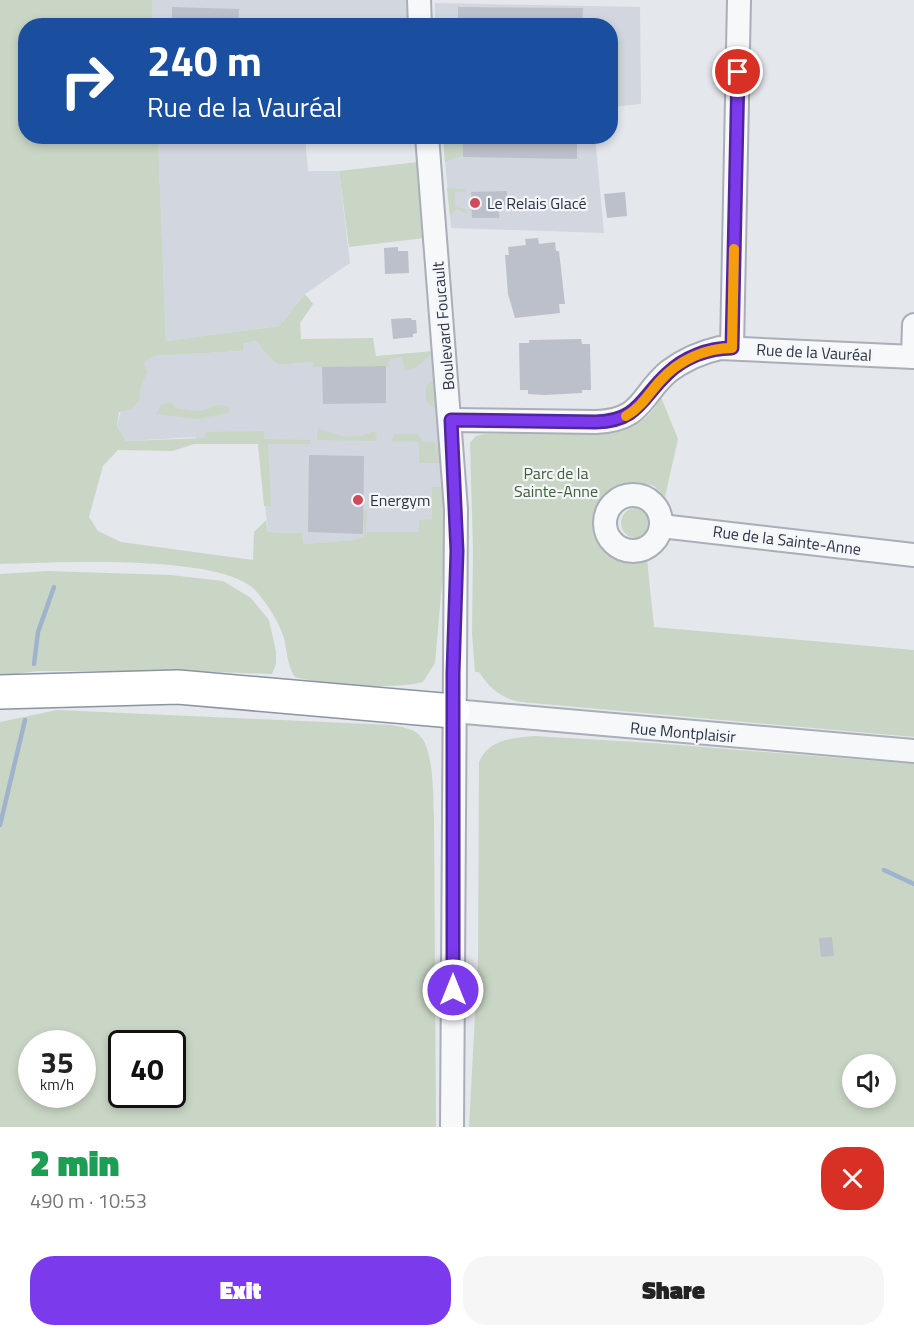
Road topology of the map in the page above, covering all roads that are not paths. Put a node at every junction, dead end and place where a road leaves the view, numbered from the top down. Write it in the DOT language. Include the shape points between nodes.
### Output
graph roads {
  1 [pos="419,0"];
  2 [pos="739,0"];
  3 [pos="420,18"];
  4 [pos="428,144"];
  5 [pos="914,326"];
  6 [pos="732,348"];
  7 [pos="914,357"];
  8 [pos="451,420"];
  9 [pos="661,526"];
  10 [pos="914,555"];
  11 [pos="114,688"];
  12 [pos="0,692"];
  13 [pos="0,710"];
  14 [pos="453,711"];
  15 [pos="914,751"];
  16 [pos="452,1127"];
  1 -- 3 [label="street"];
  2 -- 6 [label="street"];
  4 -- 8 [label="street, Boulevard Foucault"];
  5 -- 7 [label="street"];
  6 -- 7 [label="street, Rue de la Vauréal"];
  6 -- 8 [label="street, Rue de la Vauréal" via="711,350 682,363 669,372 642,405 617,420"];
  8 -- 14 [label="street, Boulevard Foucault" via="457,551"];
  9 -- 10 [label="street, Rue de la Sainte-Anne"];
  11 -- 12 [label="highway"];
  11 -- 13 [label="highway"];
  11 -- 14 [label="highway" via="178,687"];
  14 -- 15 [label="street, Rue Montplaisir"];
  14 -- 16 [label="street, Boulevard Foucault"];
}
